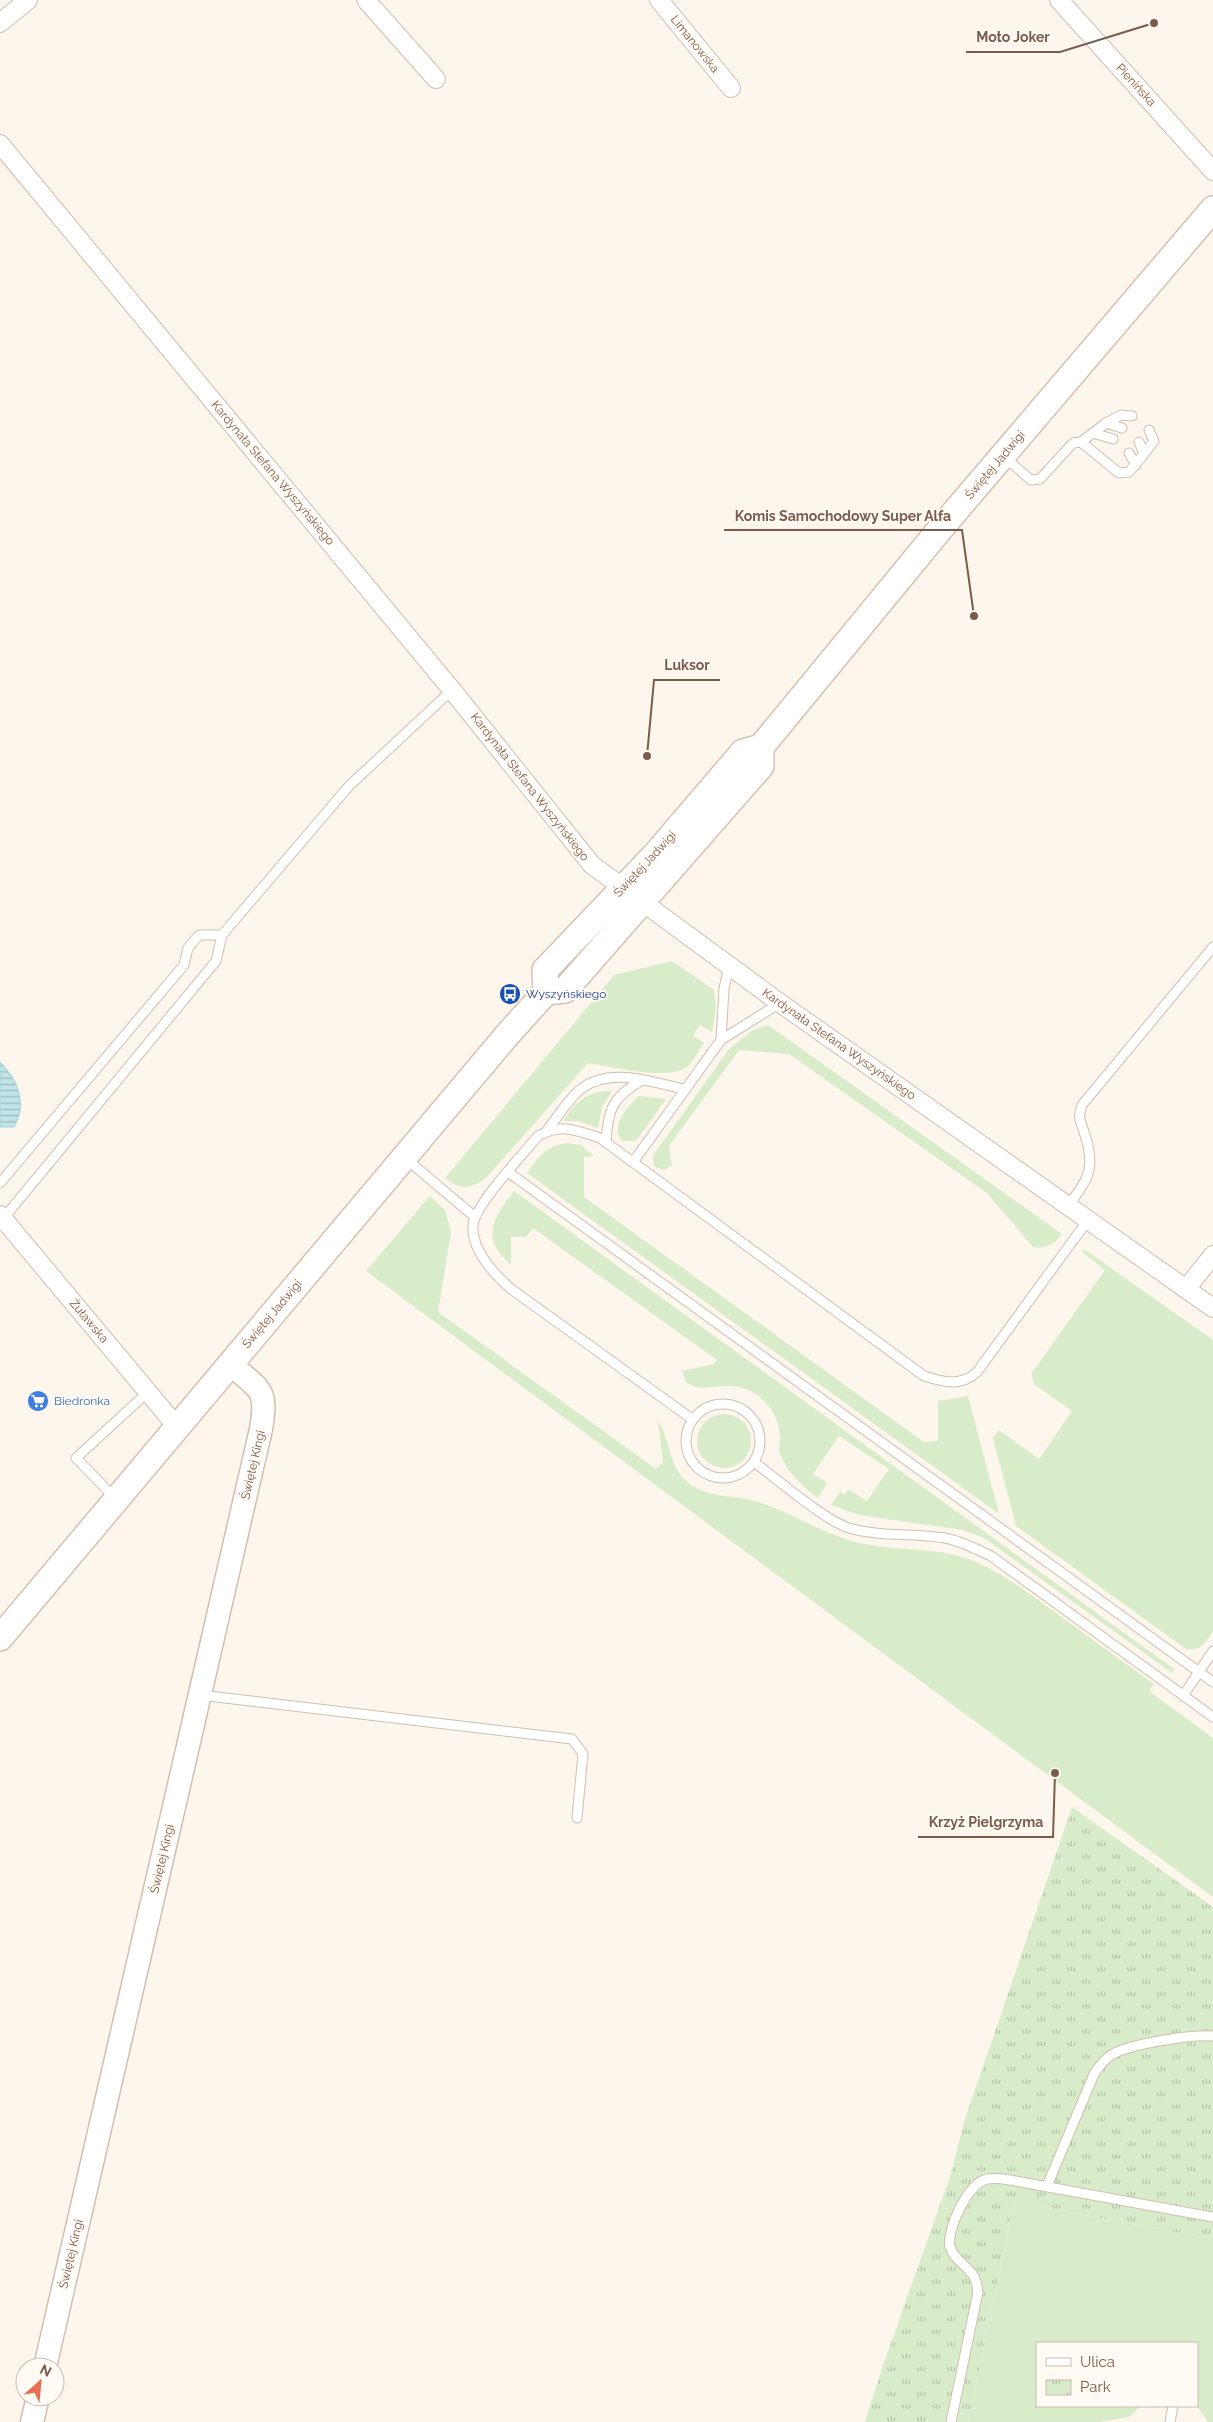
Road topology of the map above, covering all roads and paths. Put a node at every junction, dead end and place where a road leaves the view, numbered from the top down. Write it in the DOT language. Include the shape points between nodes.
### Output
graph roads {
  1 [pos="28,0"];
  2 [pos="366,0"];
  3 [pos="659,0"];
  4 [pos="1059,0"];
  5 [pos="0,23"];
  6 [pos="436,79"];
  7 [pos="730,88"];
  8 [pos="3,153"];
  9 [pos="1213,171"];
  10 [pos="1213,209"];
  11 [pos="1132,416"];
  12 [pos="1106,423"];
  13 [pos="1122,428"];
  14 [pos="1149,430"];
  15 [pos="1094,433"];
  16 [pos="1113,439"];
  17 [pos="1081,442"];
  18 [pos="1139,442"];
  19 [pos="1129,453"];
  20 [pos="1144,454"];
  21 [pos="1002,456"];
  22 [pos="1136,465"];
  23 [pos="452,690"];
  24 [pos="761,746"];
  25 [pos="623,889"];
  26 [pos="642,904"];
  27 [pos="222,935"];
  28 [pos="1213,947"];
  29 [pos="729,966"];
  30 [pos="546,992"];
  31 [pos="780,1003"];
  32 [pos="721,1040"];
  33 [pos="641,1081"];
  34 [pos="685,1089"];
  35 [pos="547,1130"];
  36 [pos="606,1142"];
  37 [pos="405,1158"];
  38 [pos="633,1162"];
  39 [pos="508,1172"];
  40 [pos="0,1183"];
  41 [pos="1068,1206"];
  42 [pos="1,1217"];
  43 [pos="475,1217"];
  44 [pos="1088,1220"];
  45 [pos="1213,1254"];
  46 [pos="1186,1289"];
  47 [pos="1213,1308"];
  48 [pos="230,1364"];
  49 [pos="148,1392"];
  50 [pos="692,1419"];
  51 [pos="178,1428"];
  52 [pos="754,1462"];
  53 [pos="116,1500"];
  54 [pos="0,1638"];
  55 [pos="1213,1651"];
  56 [pos="1199,1672"];
  57 [pos="1213,1682"];
  58 [pos="200,1695"];
  59 [pos="1183,1696"];
  60 [pos="1213,1717"];
  61 [pos="576,1818"];
  62 [pos="1213,2036"];
  63 [pos="1047,2186"];
  64 [pos="1213,2217"];
  65 [pos="47,2357"];
  66 [pos="36,2407"];
  67 [pos="1173,2407"];
  68 [pos="32,2422"];
  69 [pos="951,2422"];
  70 [pos="1170,2422"];
  1 -- 5 [label="street"];
  2 -- 6 [label="street"];
  3 -- 7 [label="street, Limanowska"];
  4 -- 9 [label="street, Pienińska"];
  8 -- 23 [label="street, Kardynała Stefana Wyszyńskiego"];
  10 -- 21 [label="main road, Świętej Jadwigi"];
  11 -- 12 [label="lane" via="1121,415"];
  12 -- 13 [label="lane"];
  12 -- 15 [label="lane"];
  14 -- 20 [label="lane" via="1154,441"];
  15 -- 16 [label="lane"];
  15 -- 17 [label="lane"];
  17 -- 21 [label="lane" via="1073,443 1040,479 1031,480"];
  17 -- 22 [label="lane" via="1119,473 1129,472"];
  18 -- 20 [label="lane"];
  19 -- 22 [label="lane"];
  20 -- 22 [label="lane"];
  21 -- 24 [label="main road, Świętej Jadwigi"];
  23 -- 25 [label="street, Kardynała Stefana Wyszyńskiego" via="592,865"];
  23 -- 27 [label="lane" via="349,786"];
  24 -- 25 [label="main road, Świętej Jadwigi" via="743,752"];
  24 -- 26 [label="main road, Świętej Jadwigi" via="761,766"];
  25 -- 26 [label="street, Kardynała Stefana Wyszyńskiego"];
  25 -- 30 [label="main road, Świętej Jadwigi" via="545,970"];
  26 -- 29 [label="street, Kardynała Stefana Wyszyńskiego"];
  26 -- 30 [label="main road, Świętej Jadwigi" via="565,990"];
  27 -- 40 [label="lane" via="200,935 188,948 184,965"];
  27 -- 42 [label="lane" via="216,961"];
  28 -- 41 [label="lane" via="1082,1105 1078,1117 1091,1157 1090,1172"];
  29 -- 31 [label="street, Kardynała Stefana Wyszyńskiego"];
  29 -- 32 [label="lane"];
  30 -- 37 [label="main road, Świętej Jadwigi"];
  31 -- 32 [label="lane"];
  31 -- 41 [label="street, Kardynała Stefana Wyszyńskiego"];
  32 -- 34 [label="lane"];
  33 -- 34 [label="lane"];
  33 -- 35 [label="lane" via="614,1076 598,1079 581,1089"];
  33 -- 36 [label="lane" via="624,1090 616,1099 610,1112"];
  34 -- 38 [label="lane"];
  35 -- 36 [label="lane" via="569,1128"];
  35 -- 39 [label="lane" via="538,1136"];
  36 -- 38 [label="lane"];
  37 -- 43 [label="lane"];
  37 -- 48 [label="main road, Świętej Jadwigi"];
  38 -- 44 [label="lane" via="924,1376 942,1382 970,1379 977,1372"];
  39 -- 43 [label="lane"];
  39 -- 56 [label="lane"];
  41 -- 44 [label="street, Kardynała Stefana Wyszyńskiego"];
  42 -- 49 [label="street, Żuławska"];
  43 -- 50 [label="lane" via="475,1240 491,1271 511,1289"];
  44 -- 46 [label="street, Kardynała Stefana Wyszyńskiego"];
  45 -- 46 [label="street"];
  46 -- 47 [label="street, Kardynała Stefana Wyszyńskiego"];
  48 -- 51 [label="main road, Świętej Jadwigi"];
  48 -- 58 [label="street, Świętej Kingi" via="257,1387 265,1406"];
  49 -- 51 [label="street, Żuławska"];
  49 -- 53 [label="lane" via="76,1458"];
  50 -- 52 [label="lane" via="686,1436 688,1453 702,1472 712,1477 730,1478 746,1471"];
  50 -- 52 [label="lane" via="700,1411 717,1404 734,1404 745,1410 759,1428 760,1452"];
  51 -- 53 [label="main road, Świętej Jadwigi"];
  52 -- 59 [label="lane" via="831,1519 847,1527 946,1538 991,1556"];
  53 -- 54 [label="main road, Świętej Jadwigi"];
  55 -- 56 [label="lane"];
  56 -- 57 [label="lane"];
  56 -- 59 [label="lane"];
  58 -- 61 [label="lane" via="572,1739 583,1754"];
  58 -- 65 [label="street, Świętej Kingi"];
  59 -- 60 [label="lane"];
  62 -- 63 [label="lane" via="1127,2049 1113,2054 1101,2064"];
  63 -- 64 [label="lane"];
  63 -- 69 [label="lane" via="986,2179 973,2187 956,2218 950,2246 954,2256 974,2277 978,2292"];
  66 -- 68 [label="street"];
  67 -- 70 [label="lane"];
}
